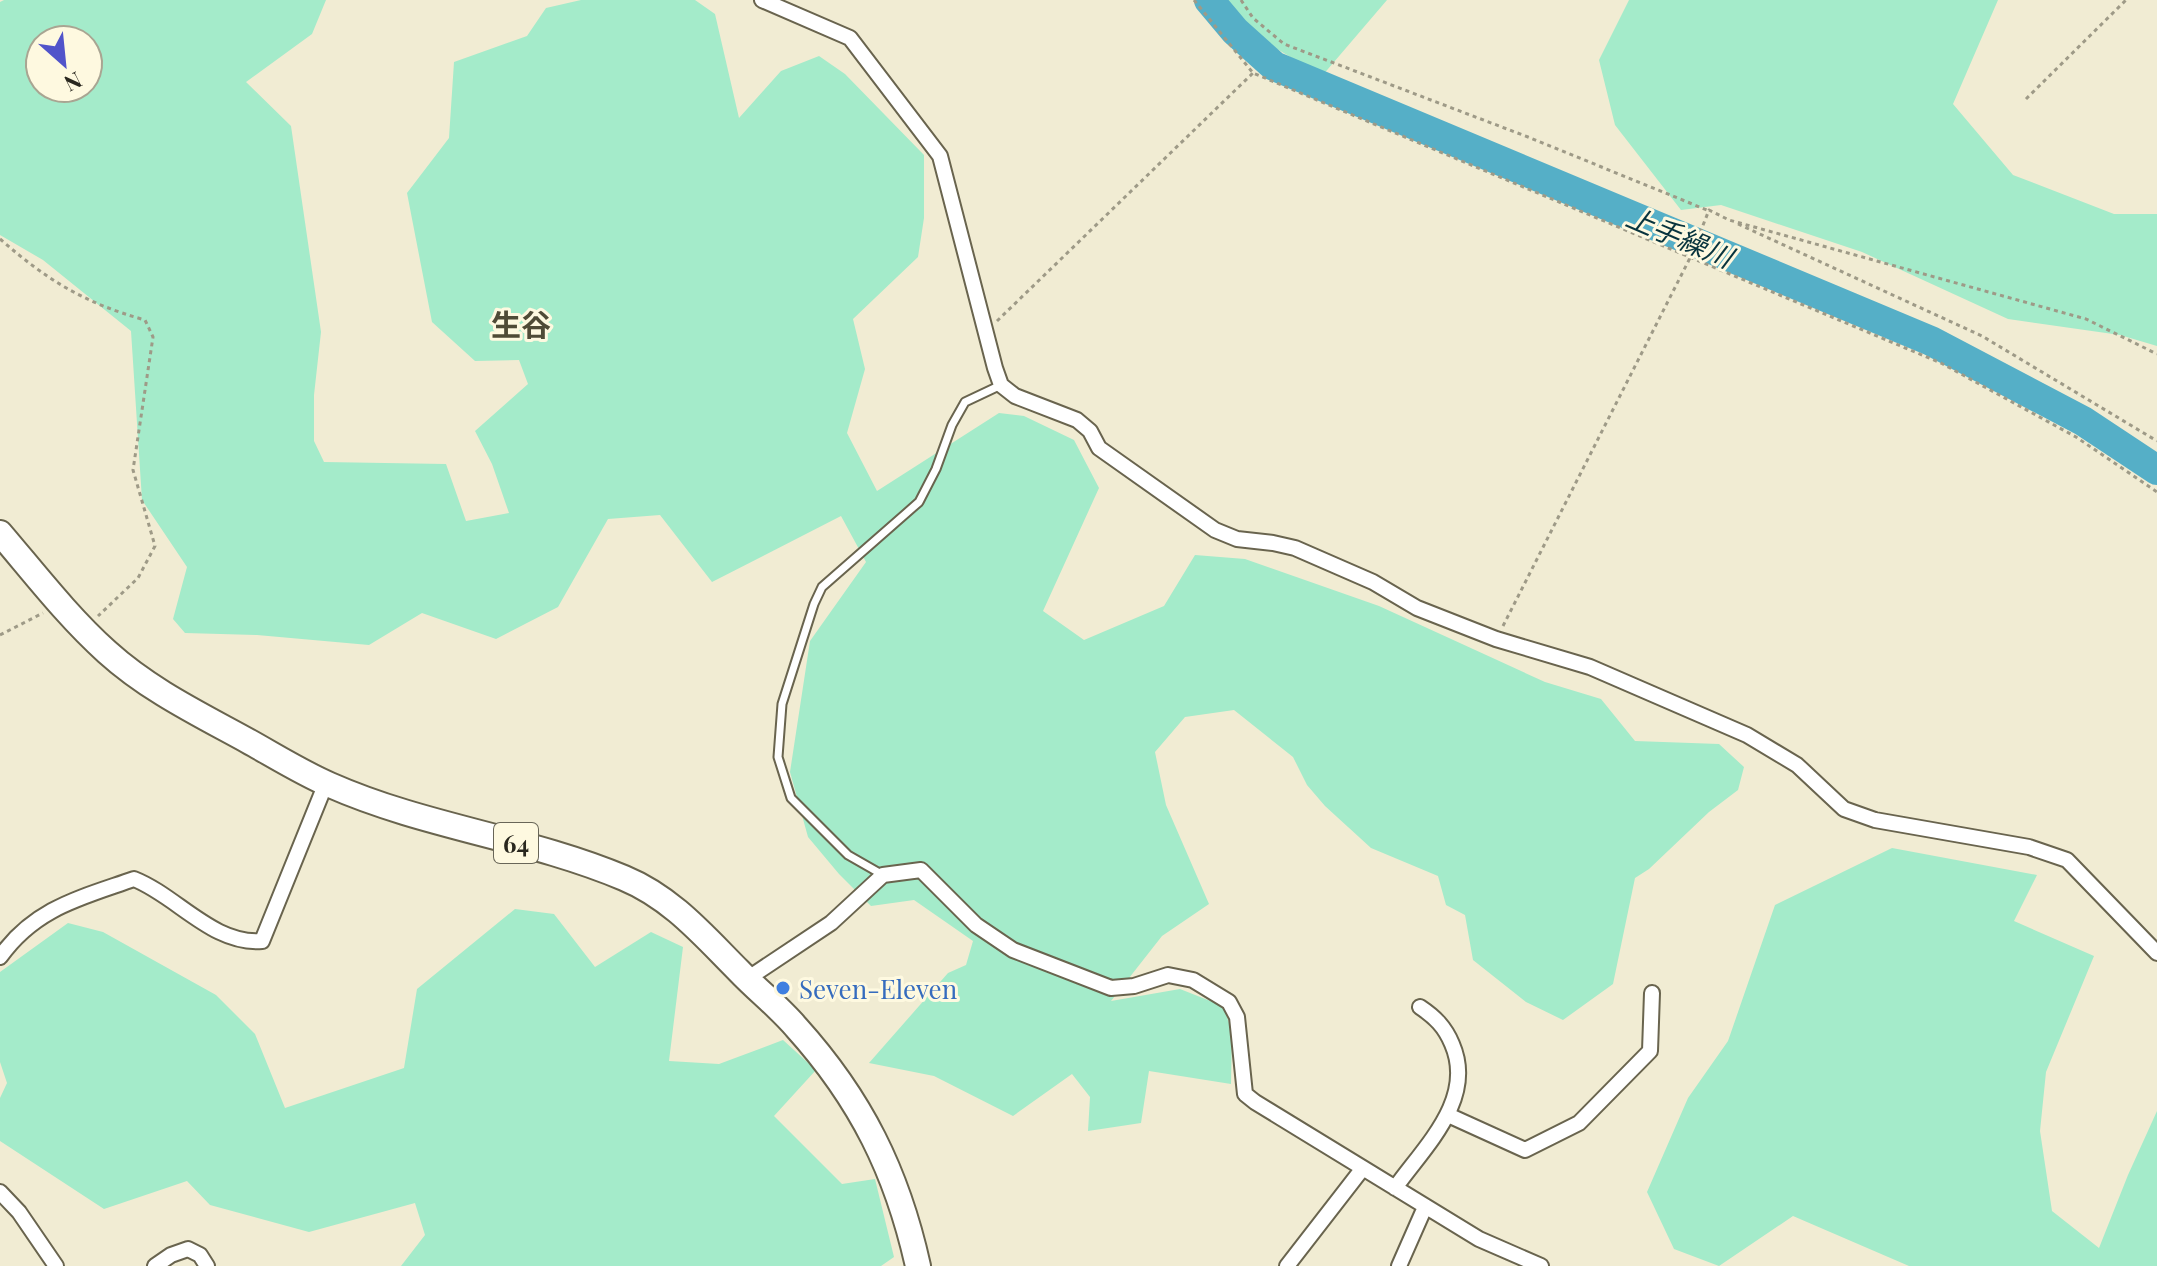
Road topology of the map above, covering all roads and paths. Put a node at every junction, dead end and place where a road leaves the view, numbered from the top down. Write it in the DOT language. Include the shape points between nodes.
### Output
graph roads {
  1 [pos="762,0"];
  2 [pos="1194,0"];
  3 [pos="1241,0"];
  4 [pos="2126,0"];
  5 [pos="1253,73"];
  6 [pos="2026,99"];
  7 [pos="1709,210"];
  8 [pos="1729,220"];
  9 [pos="0,239"];
  10 [pos="1691,256"];
  11 [pos="986,332"];
  12 [pos="2157,354"];
  13 [pos="1001,385"];
  14 [pos="2157,441"];
  15 [pos="2157,492"];
  16 [pos="0,533"];
  17 [pos="60,604"];
  18 [pos="83,630"];
  19 [pos="0,635"];
  20 [pos="1496,639"];
  21 [pos="326,783"];
  22 [pos="883,875"];
  23 [pos="2157,953"];
  24 [pos="0,957"];
  25 [pos="747,979"];
  26 [pos="1652,993"];
  27 [pos="1420,1007"];
  28 [pos="1448,1115"];
  29 [pos="1363,1168"];
  30 [pos="1395,1188"];
  31 [pos="0,1192"];
  32 [pos="1425,1207"];
  33 [pos="1294,1264"];
  34 [pos="56,1266"];
  35 [pos="155,1266"];
  36 [pos="207,1266"];
  37 [pos="918,1266"];
  38 [pos="1399,1266"];
  39 [pos="1541,1266"];
  1 -- 11 [label="street" via="850,38 940,156"];
  2 -- 5 [label="path"];
  3 -- 7 [label="path" via="1284,44"];
  4 -- 6 [label="path"];
  5 -- 10 [label="path"];
  5 -- 11 [label="path"];
  7 -- 8 [label="path"];
  7 -- 10 [label="path"];
  8 -- 12 [label="path" via="2086,319"];
  8 -- 14 [label="path" via="1982,336"];
  9 -- 18 [label="path" via="75,294 145,320 153,337 133,470 155,546 138,578"];
  10 -- 15 [label="path" via="1941,363 2076,437"];
  10 -- 20 [label="path"];
  11 -- 13 [label="street"];
  13 -- 20 [label="street" via="1015,396 1077,420 1099,448 1215,530 1295,548 1417,608"];
  13 -- 22 [label="lane" via="965,402 919,502 822,587 782,704 778,757 791,798 848,855"];
  16 -- 17 [label="main road, 64"];
  17 -- 18 [label="main road, 64"];
  17 -- 19 [label="path"];
  18 -- 21 [label="main road, 64" via="165,696"];
  20 -- 23 [label="street" via="1590,667 1747,735 1797,765 1844,809 1875,820 2029,847 2067,860"];
  21 -- 24 [label="street" via="262,941 221,934 134,879 35,919"];
  21 -- 25 [label="main road, 64" via="374,803 634,882 681,912"];
  22 -- 25 [label="street" via="831,923"];
  22 -- 29 [label="street" via="921,870 976,925 1013,950 1111,988 1168,975 1193,980 1229,1002 1237,1017 1245,1094"];
  25 -- 37 [label="main road, 64" via="831,1068 869,1127 891,1172"];
  26 -- 28 [label="street" via="1650,1051 1579,1123 1525,1150"];
  27 -- 28 [label="street" via="1437,1018 1460,1061 1460,1083"];
  28 -- 30 [label="street"];
  29 -- 30 [label="street"];
  29 -- 33 [label="street"];
  30 -- 32 [label="street"];
  31 -- 34 [label="street"];
  32 -- 38 [label="street"];
  32 -- 39 [label="street" via="1479,1239"];
  35 -- 36 [label="street" via="188,1249"];
}
